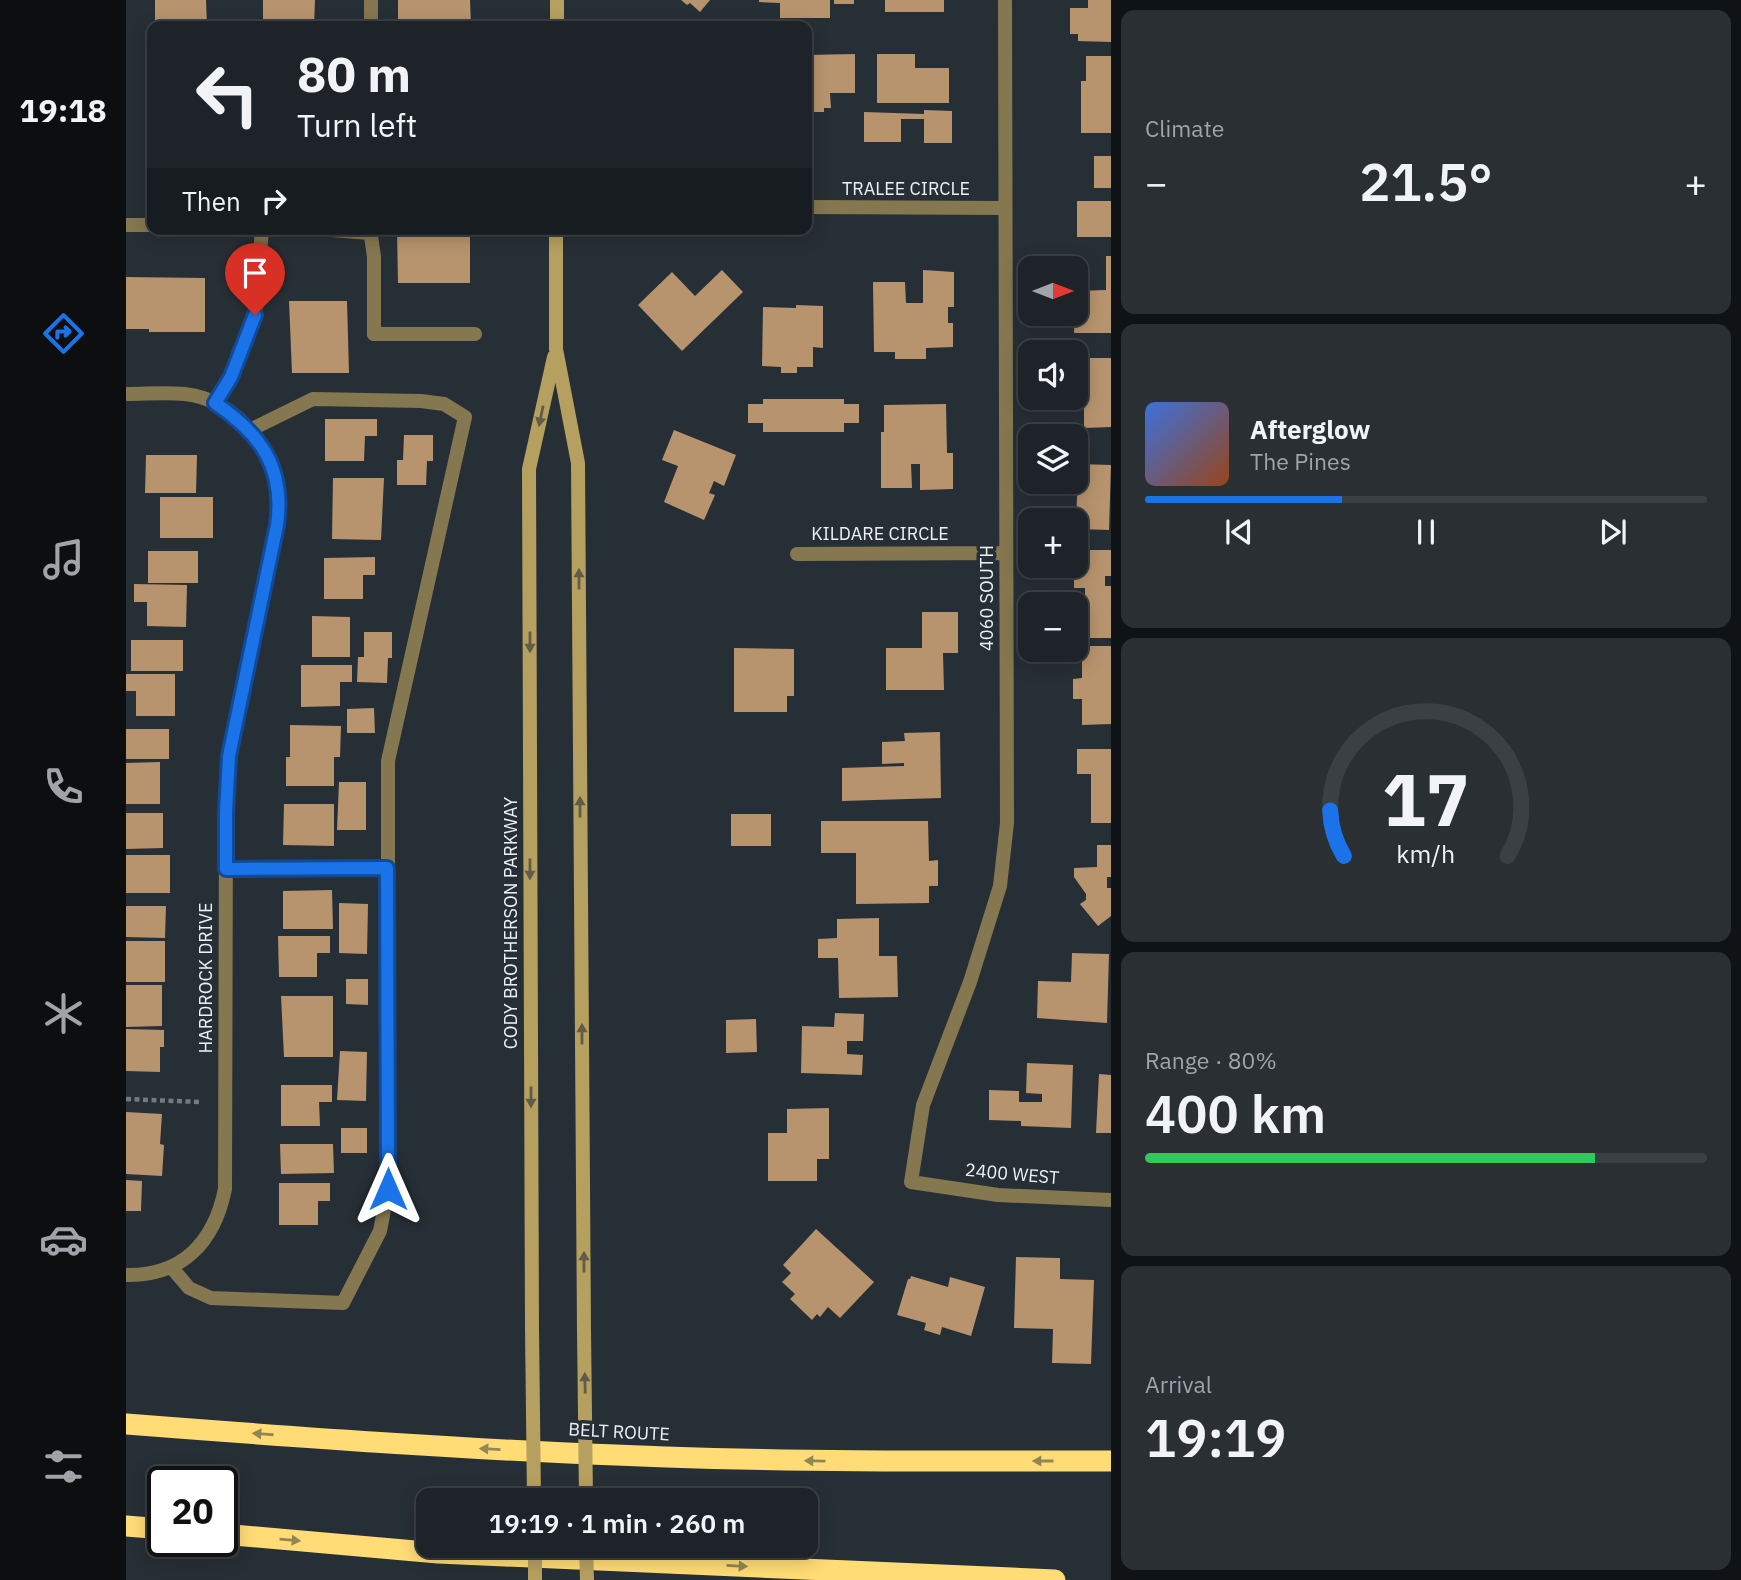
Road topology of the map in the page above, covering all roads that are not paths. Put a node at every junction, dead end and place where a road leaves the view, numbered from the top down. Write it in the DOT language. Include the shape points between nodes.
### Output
graph roads {
  1 [pos="371,0"];
  2 [pos="557,0"];
  3 [pos="1005,0"];
  4 [pos="371,21"];
  5 [pos="557,21"];
  6 [pos="812,207"];
  7 [pos="1004,208"];
  8 [pos="126,225"];
  9 [pos="147,225"];
  10 [pos="262,235"];
  11 [pos="371,235"];
  12 [pos="556,235"];
  13 [pos="475,334"];
  14 [pos="556,349"];
  15 [pos="126,394"];
  16 [pos="215,403"];
  17 [pos="250,430"];
  18 [pos="1006,553"];
  19 [pos="797,554"];
  20 [pos="387,868"];
  21 [pos="226,869"];
  22 [pos="911,1182"];
  23 [pos="1111,1200"];
  24 [pos="172,1268"];
  25 [pos="126,1275"];
  26 [pos="126,1424"];
  27 [pos="1111,1461"];
  28 [pos="534,1488"];
  29 [pos="586,1488"];
  30 [pos="126,1526"];
  31 [pos="147,1528"];
  32 [pos="238,1535"];
  33 [pos="535,1558"];
  34 [pos="586,1558"];
  35 [pos="535,1580"];
  36 [pos="587,1580"];
  37 [pos="1055,1580"];
  1 -- 4 [label="street"];
  2 -- 5 [label="main road"];
  3 -- 7 [label="street, 4060 SOUTH"];
  6 -- 7 [label="street, TRALEE CIRCLE"];
  7 -- 18 [label="street, 4060 SOUTH"];
  8 -- 9 [label="street"];
  10 -- 16 [label="street" via="255,315 231,377"];
  11 -- 13 [label="street" via="374,334"];
  12 -- 14 [label="main road, CODY BROTHERSON PARKWAY"];
  14 -- 28 [label="main road, CODY BROTHERSON PARKWAY, one-way, bridge" via="529,470"];
  29 -- 14 [label="main road, CODY BROTHERSON PARKWAY, one-way, bridge" via="578,463"];
  15 -- 16 [label="street, HARDROCK DRIVE" via="185,394"];
  16 -- 17 [label="street, HARDROCK DRIVE"];
  17 -- 20 [label="street" via="313,399 421,401 444,404 465,417 387,761"];
  17 -- 21 [label="street, HARDROCK DRIVE" via="273,470 279,509 229,756"];
  18 -- 19 [label="street, KILDARE CIRCLE"];
  18 -- 22 [label="street, 4060 SOUTH" via="1007,823 1000,886 970,982 923,1105"];
  20 -- 21 [label="street"];
  20 -- 24 [label="street" via="388,1189 380,1231 343,1303 211,1298 189,1288"];
  21 -- 24 [label="street, HARDROCK DRIVE" via="225,1189 212,1231 197,1250"];
  22 -- 23 [label="street, 2400 WEST" via="998,1195"];
  24 -- 25 [label="street"];
  27 -- 26 [label="highway, BELT ROUTE, one-way" via="665,1457"];
  30 -- 31 [label="highway"];
  32 -- 37 [label="highway, one-way" via="438,1553"];
  33 -- 35 [label="main road, bridge"];
  34 -- 36 [label="main road, bridge"];
}
